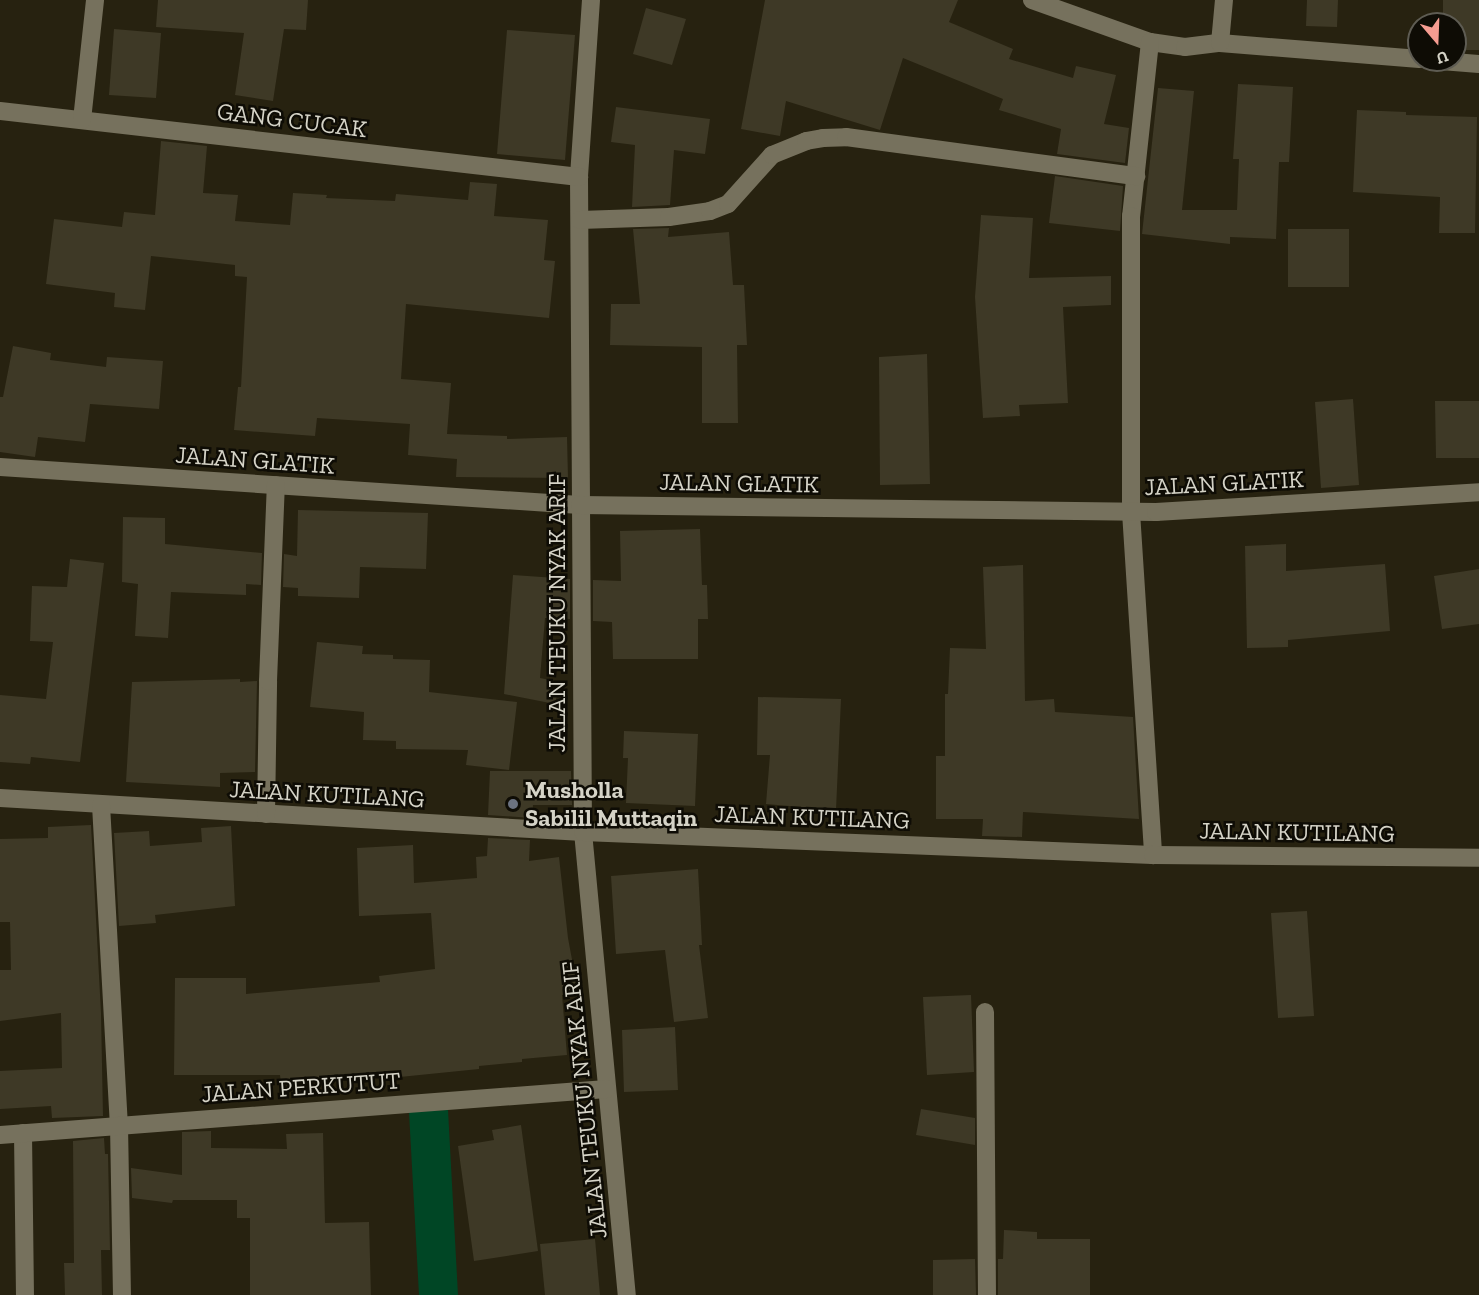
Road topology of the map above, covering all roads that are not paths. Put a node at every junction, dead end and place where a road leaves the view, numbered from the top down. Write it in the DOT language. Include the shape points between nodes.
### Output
graph roads {
  1 [pos="95,0"];
  2 [pos="591,0"];
  3 [pos="1032,0"];
  4 [pos="1224,0"];
  5 [pos="1150,42"];
  6 [pos="1220,43"];
  7 [pos="1407,58"];
  8 [pos="0,111"];
  9 [pos="82,120"];
  10 [pos="1136,176"];
  11 [pos="579,177"];
  12 [pos="580,220"];
  13 [pos="0,467"];
  14 [pos="276,485"];
  15 [pos="1479,492"];
  16 [pos="580,505"];
  17 [pos="1131,512"];
  18 [pos="0,798"];
  19 [pos="101,805"];
  20 [pos="266,814"];
  21 [pos="583,832"];
  22 [pos="1153,855"];
  23 [pos="1479,858"];
  24 [pos="985,1012"];
  25 [pos="606,1089"];
  26 [pos="119,1125"];
  27 [pos="23,1133"];
  28 [pos="0,1135"];
  29 [pos="25,1295"];
  30 [pos="122,1295"];
  31 [pos="627,1295"];
  32 [pos="987,1295"];
  1 -- 9 [label="street"];
  2 -- 11 [label="street, JALAN TEUKU NYAK ARIF"];
  3 -- 5 [label="street"];
  4 -- 6 [label="street"];
  5 -- 6 [label="street" via="1185,47"];
  5 -- 10 [label="street"];
  6 -- 7 [label="street"];
  8 -- 9 [label="street, GANG CUCAK"];
  9 -- 11 [label="street, GANG CUCAK"];
  10 -- 12 [label="street" via="846,137 824,138 772,155 728,204 710,211"];
  10 -- 17 [label="street" via="1131,216"];
  11 -- 12 [label="street, JALAN TEUKU NYAK ARIF"];
  12 -- 16 [label="street, JALAN TEUKU NYAK ARIF"];
  13 -- 14 [label="street, JALAN GLATIK"];
  14 -- 16 [label="street, JALAN GLATIK"];
  14 -- 20 [label="street"];
  15 -- 17 [label="street, JALAN GLATIK"];
  16 -- 17 [label="street, JALAN GLATIK"];
  16 -- 21 [label="street, JALAN TEUKU NYAK ARIF"];
  17 -- 22 [label="street"];
  18 -- 19 [label="street, JALAN KUTILANG"];
  19 -- 20 [label="street, JALAN KUTILANG"];
  19 -- 26 [label="street"];
  20 -- 21 [label="street, JALAN KUTILANG"];
  21 -- 22 [label="street, JALAN KUTILANG"];
  21 -- 25 [label="street, JALAN TEUKU NYAK ARIF"];
  22 -- 23 [label="street, JALAN KUTILANG"];
  24 -- 32 [label="street"];
  25 -- 26 [label="street, JALAN PERKUTUT"];
  25 -- 31 [label="street, JALAN TEUKU NYAK ARIF"];
  26 -- 27 [label="street, JALAN PERKUTUT"];
  26 -- 30 [label="street"];
  27 -- 28 [label="street, JALAN PERKUTUT"];
  27 -- 29 [label="street"];
}
